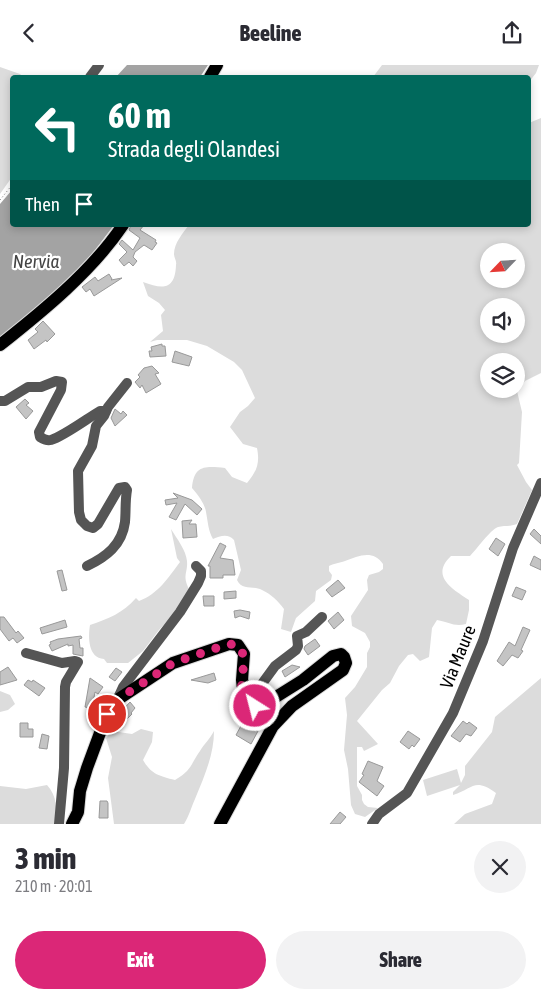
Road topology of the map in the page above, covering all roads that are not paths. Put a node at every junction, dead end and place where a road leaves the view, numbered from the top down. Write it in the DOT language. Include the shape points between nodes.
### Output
graph roads {
  1 [pos="121,227"];
  2 [pos="0,345"];
  3 [pos="127,383"];
  4 [pos="0,401"];
  5 [pos="106,411"];
  6 [pos="541,483"];
  7 [pos="196,565"];
  8 [pos="87,566"];
  9 [pos="322,617"];
  10 [pos="26,653"];
  11 [pos="242,680"];
  12 [pos="117,700"];
  13 [pos="60,824"];
  14 [pos="72,824"];
  15 [pos="220,824"];
  16 [pos="372,824"];
  1 -- 2 [label="main road" via="49,305"];
  3 -- 5 [label="street"];
  4 -- 5 [label="street" via="6,401 28,387 62,382 40,432 44,440 51,440 100,411"];
  5 -- 8 [label="street" via="96,426 92,446 78,471 79,513 81,520 93,528 120,488 125,487 125,523 114,549"];
  6 -- 16 [label="street, Via Maure" via="513,548 483,641 453,713 407,793 379,814"];
  7 -- 12 [label="street" via="201,571 198,583"];
  9 -- 11 [label="street" via="297,637 296,650 275,666 256,692"];
  10 -- 13 [label="street" via="62,663 78,663 65,687"];
  11 -- 12 [label="main road" via="244,654 238,645 228,644 173,663"];
  11 -- 15 [label="main road" via="244,698 248,703 263,705 333,656 341,654 346,663 343,670 292,706 273,726"];
  12 -- 14 [label="main road" via="107,714 90,759 80,791 78,812"];
}
